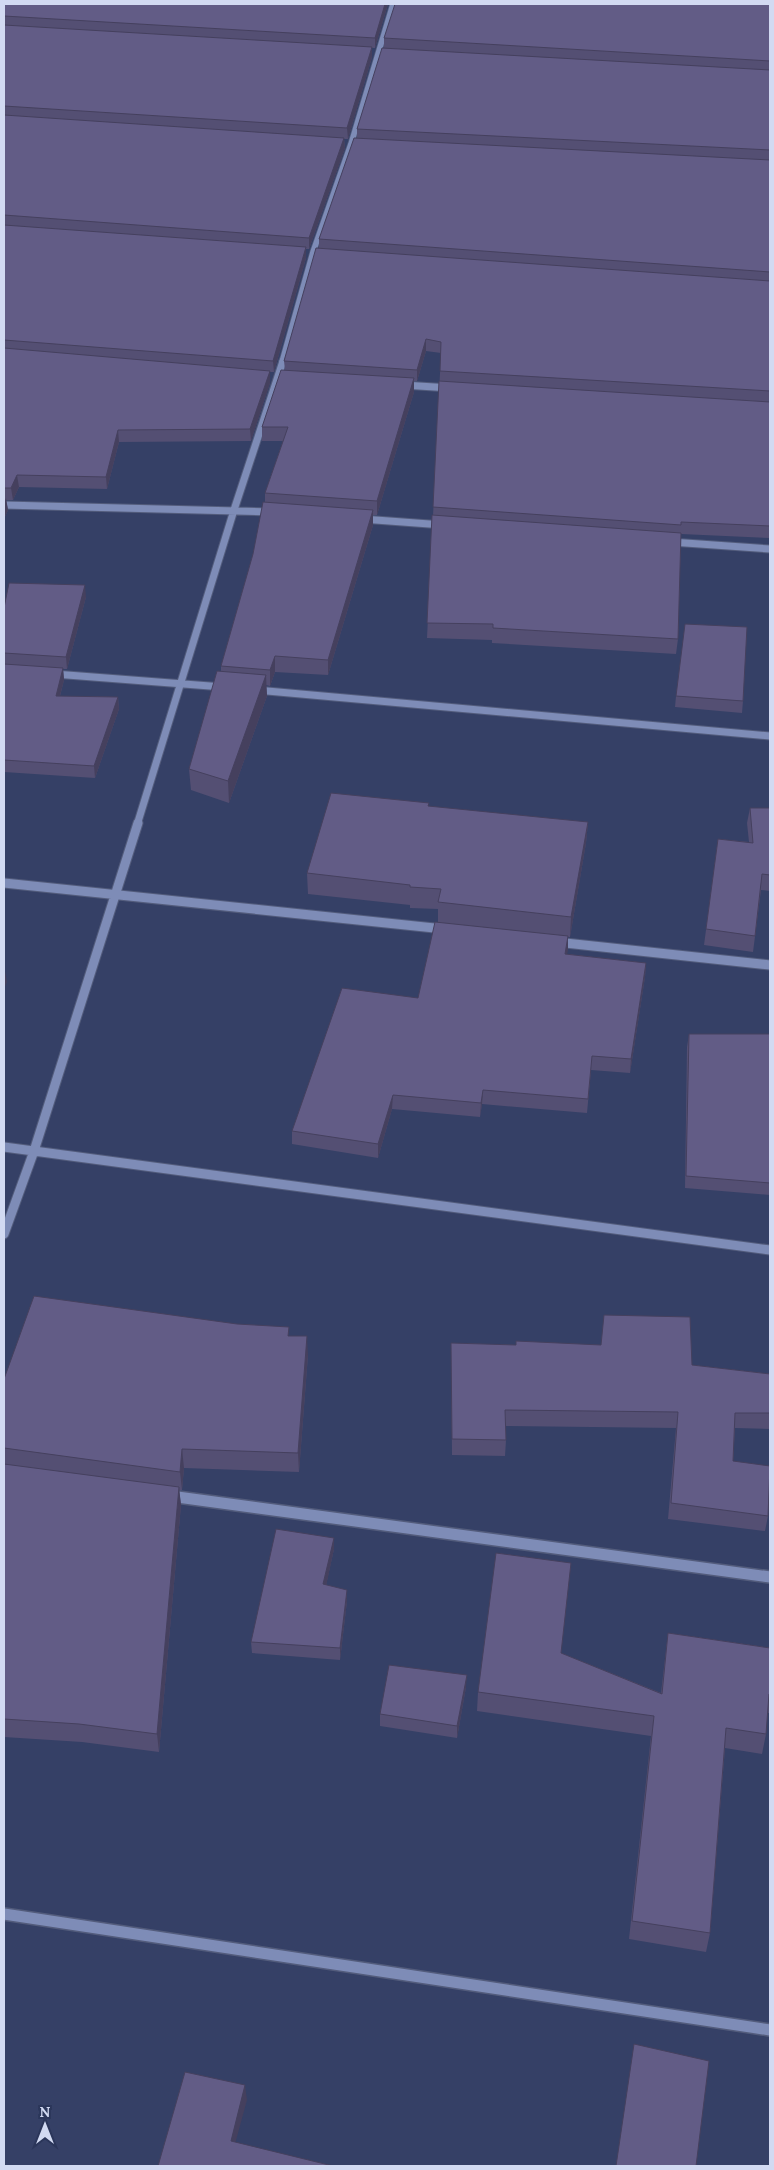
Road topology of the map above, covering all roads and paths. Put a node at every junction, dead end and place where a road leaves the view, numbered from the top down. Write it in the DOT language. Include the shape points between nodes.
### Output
graph roads {
  1 [pos="393,4"];
  2 [pos="368,51"];
  3 [pos="378,52"];
  4 [pos="388,53"];
  5 [pos="341,143"];
  6 [pos="351,144"];
  7 [pos="361,144"];
  8 [pos="303,252"];
  9 [pos="313,252"];
  10 [pos="323,253"];
  11 [pos="268,377"];
  12 [pos="278,378"];
  13 [pos="288,378"];
  14 [pos="396,385"];
  15 [pos="455,389"];
  16 [pos="4,504"];
  17 [pos="234,510"];
  18 [pos="284,513"];
  19 [pos="353,518"];
  20 [pos="453,526"];
  21 [pos="661,541"];
  22 [pos="770,549"];
  23 [pos="43,673"];
  24 [pos="182,683"];
  25 [pos="231,688"];
  26 [pos="250,690"];
  27 [pos="770,736"];
  28 [pos="4,883"];
  29 [pos="115,893"];
  30 [pos="452,930"];
  31 [pos="552,941"];
  32 [pos="770,965"];
  33 [pos="4,1147"];
  34 [pos="34,1151"];
  35 [pos="4,1234"];
  36 [pos="770,1250"];
  37 [pos="161,1495"];
  38 [pos="770,1577"];
  39 [pos="4,1914"];
  40 [pos="770,2030"];
  1 -- 3 [label="street"];
  2 -- 3 [label="street"];
  3 -- 4 [label="street"];
  3 -- 6 [label="street"];
  5 -- 6 [label="street"];
  6 -- 7 [label="street"];
  6 -- 9 [label="street"];
  8 -- 9 [label="street"];
  9 -- 10 [label="street"];
  9 -- 12 [label="street"];
  11 -- 12 [label="street"];
  12 -- 13 [label="street"];
  12 -- 17 [label="street"];
  14 -- 15 [label="street"];
  16 -- 17 [label="street"];
  17 -- 18 [label="street"];
  17 -- 24 [label="street"];
  19 -- 20 [label="street"];
  21 -- 22 [label="street"];
  23 -- 24 [label="street"];
  24 -- 25 [label="street"];
  24 -- 29 [label="street"];
  26 -- 27 [label="street"];
  28 -- 29 [label="street"];
  29 -- 30 [label="street"];
  29 -- 34 [label="street"];
  31 -- 32 [label="street"];
  33 -- 34 [label="street"];
  34 -- 35 [label="street"];
  34 -- 36 [label="street"];
  37 -- 38 [label="street"];
  39 -- 40 [label="street"];
}
